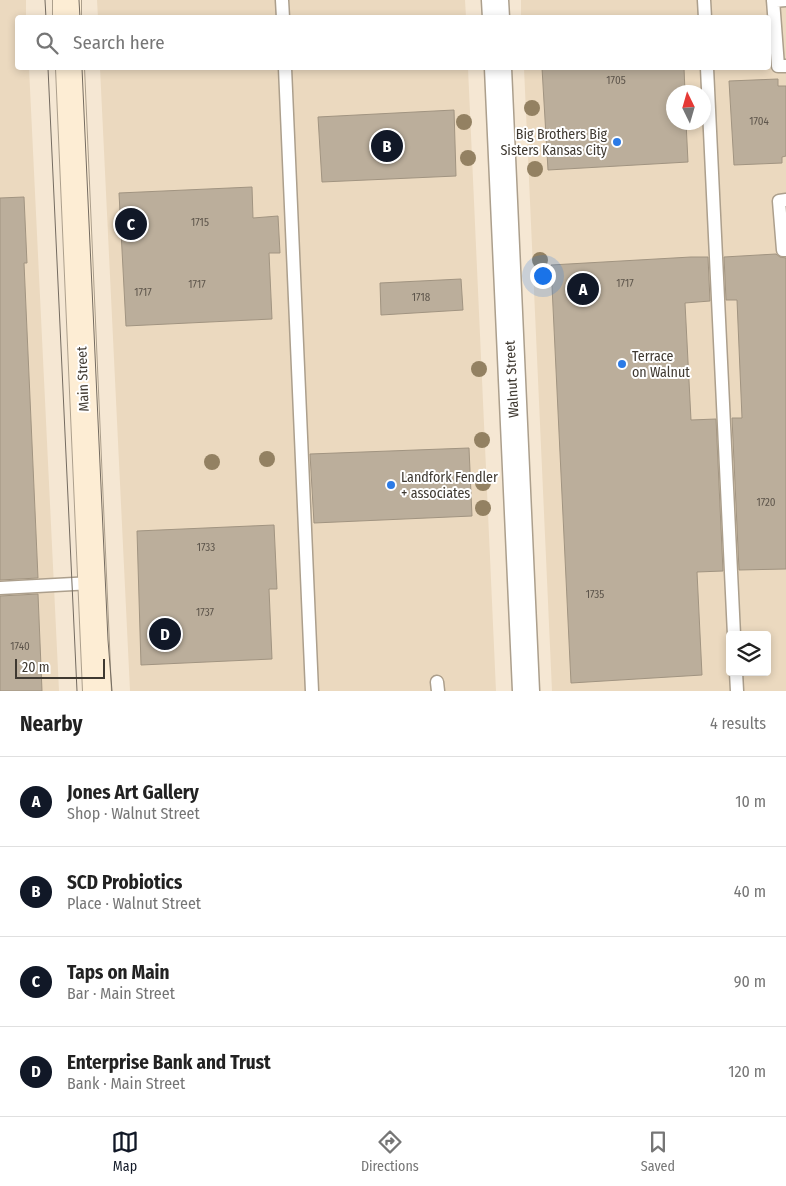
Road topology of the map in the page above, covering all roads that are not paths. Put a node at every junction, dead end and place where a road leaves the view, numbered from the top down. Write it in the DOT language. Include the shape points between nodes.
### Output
graph roads {
  1 [pos="66,0"];
  2 [pos="282,0"];
  3 [pos="495,0"];
  4 [pos="704,0"];
  5 [pos="786,0"];
  6 [pos="773,1"];
  7 [pos="68,15"];
  8 [pos="283,15"];
  9 [pos="496,15"];
  10 [pos="705,15"];
  11 [pos="781,36"];
  12 [pos="786,66"];
  13 [pos="70,70"];
  14 [pos="285,70"];
  15 [pos="498,70"];
  16 [pos="707,70"];
  17 [pos="786,200"];
  18 [pos="786,250"];
  19 [pos="92,583"];
  20 [pos="0,588"];
  21 [pos="734,631"];
  22 [pos="736,676"];
  23 [pos="97,691"];
  24 [pos="312,691"];
  25 [pos="526,691"];
  26 [pos="736,691"];
  1 -- 7 [label="main road"];
  2 -- 8 [label="lane"];
  3 -- 9 [label="street"];
  4 -- 10 [label="lane"];
  5 -- 6 [label="lane"];
  6 -- 11 [label="lane"];
  11 -- 12 [label="lane" via="778,66"];
  13 -- 19 [label="main road, Main Street"];
  14 -- 24 [label="lane"];
  15 -- 25 [label="street, Walnut Street"];
  16 -- 21 [label="lane"];
  17 -- 18 [label="lane" via="779,201 783,250"];
  19 -- 20 [label="lane"];
  19 -- 23 [label="main road, Main Street"];
  22 -- 26 [label="lane"];
}
